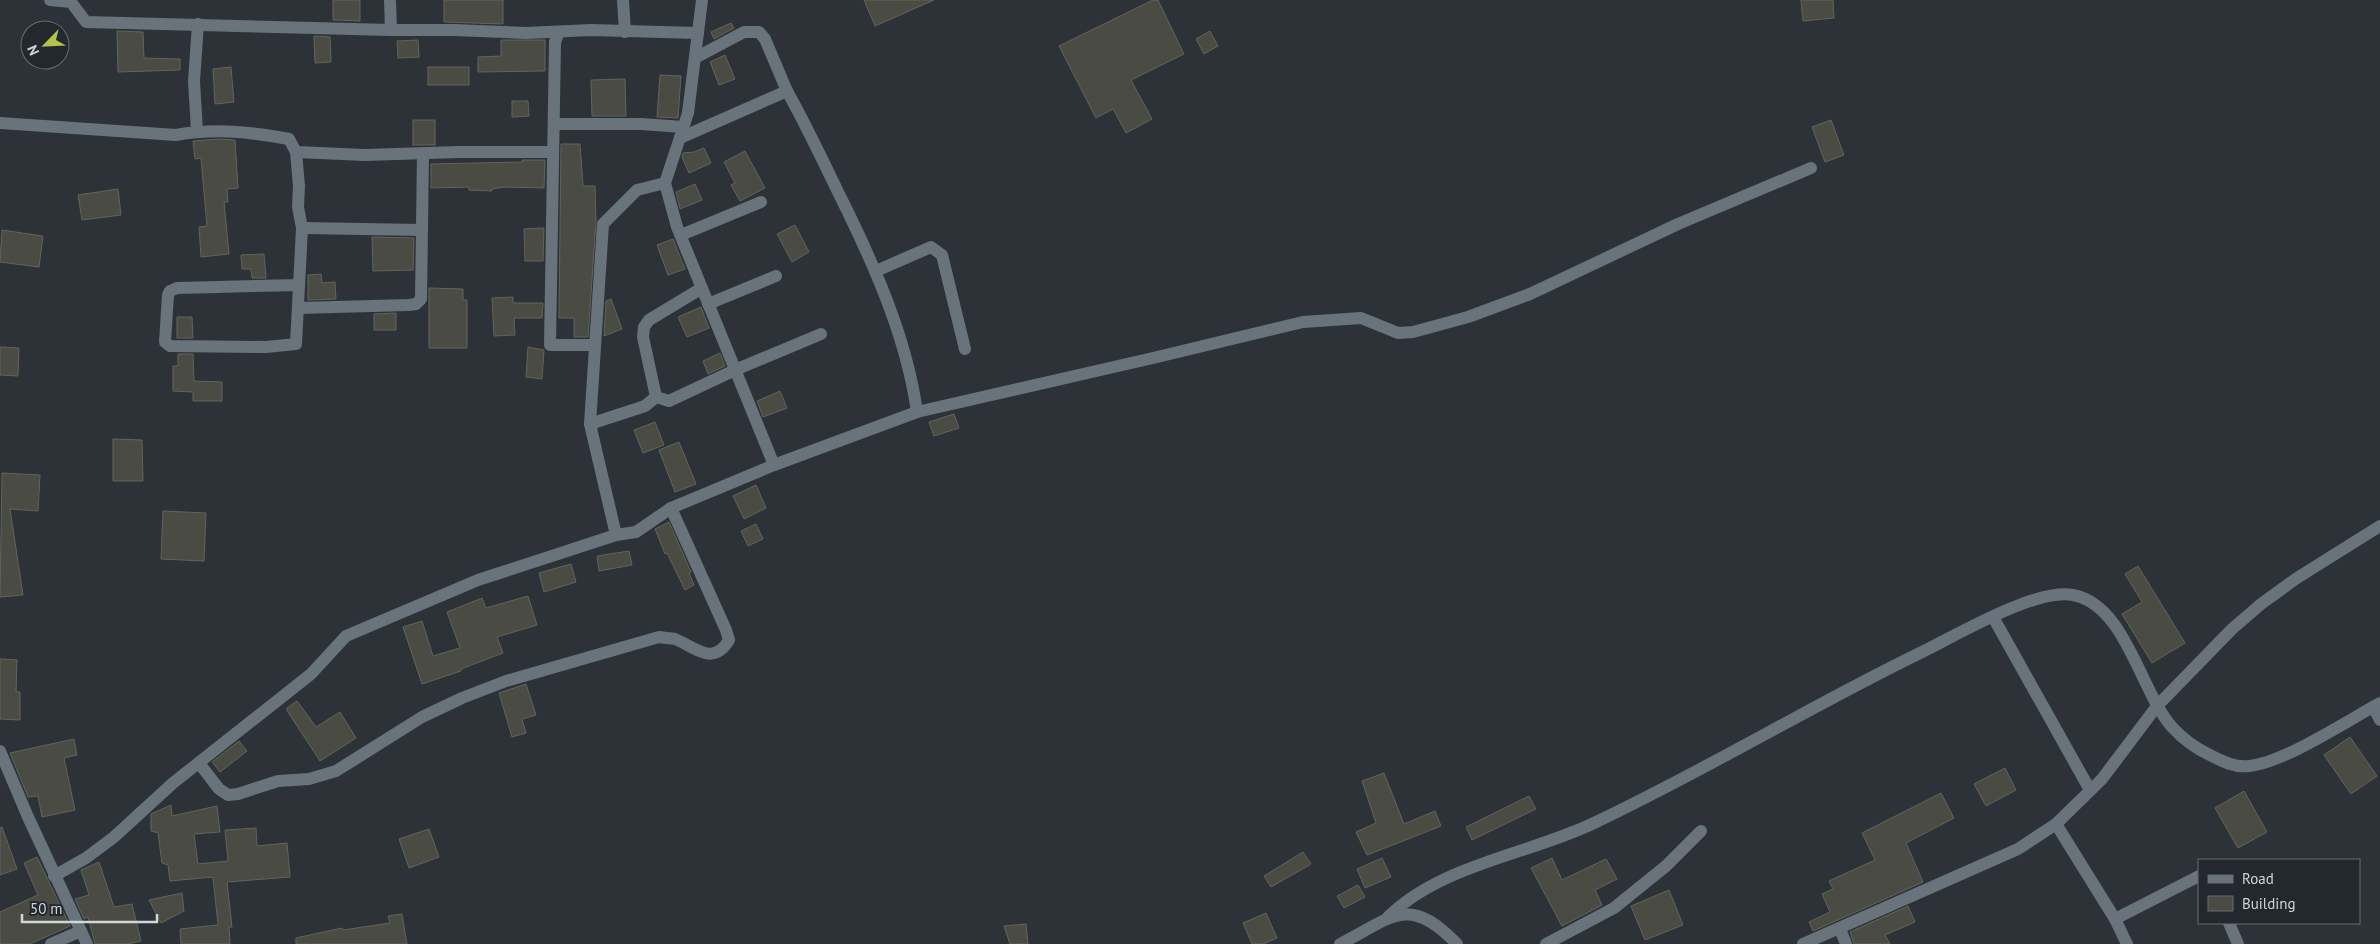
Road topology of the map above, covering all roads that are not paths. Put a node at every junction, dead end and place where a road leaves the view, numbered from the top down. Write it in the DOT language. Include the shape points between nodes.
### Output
graph roads {
  1 [pos="50,0"];
  2 [pos="390,0"];
  3 [pos="623,0"];
  4 [pos="702,0"];
  5 [pos="198,24"];
  6 [pos="391,30"];
  7 [pos="559,32"];
  8 [pos="625,32"];
  9 [pos="698,33"];
  10 [pos="695,58"];
  11 [pos="787,91"];
  12 [pos="0,123"];
  13 [pos="554,124"];
  14 [pos="197,131"];
  15 [pos="682,132"];
  16 [pos="296,152"];
  17 [pos="553,152"];
  18 [pos="423,154"];
  19 [pos="1811,168"];
  20 [pos="665,183"];
  21 [pos="762,202"];
  22 [pos="302,228"];
  23 [pos="422,230"];
  24 [pos="681,236"];
  25 [pos="876,271"];
  26 [pos="776,276"];
  27 [pos="298,285"];
  28 [pos="702,288"];
  29 [pos="708,304"];
  30 [pos="298,308"];
  31 [pos="821,334"];
  32 [pos="594,345"];
  33 [pos="965,349"];
  34 [pos="735,370"];
  35 [pos="656,398"];
  36 [pos="917,412"];
  37 [pos="590,424"];
  38 [pos="774,465"];
  39 [pos="671,508"];
  40 [pos="2380,526"];
  41 [pos="616,535"];
  42 [pos="1993,617"];
  43 [pos="2376,705"];
  44 [pos="2157,706"];
  45 [pos="2380,720"];
  46 [pos="0,751"];
  47 [pos="199,763"];
  48 [pos="2090,790"];
  49 [pos="2056,824"];
  50 [pos="1701,831"];
  51 [pos="54,876"];
  52 [pos="2198,877"];
  53 [pos="1388,917"];
  54 [pos="2115,919"];
  55 [pos="2229,924"];
  56 [pos="1840,929"];
  57 [pos="81,931"];
  58 [pos="50,944"];
  59 [pos="87,944"];
  60 [pos="1340,944"];
  61 [pos="1457,944"];
  62 [pos="1546,944"];
  63 [pos="1803,944"];
  64 [pos="1846,944"];
  65 [pos="2127,944"];
  66 [pos="2238,944"];
  1 -- 5 [label="street" via="71,2 86,22"];
  2 -- 6 [label="street"];
  3 -- 8 [label="street"];
  4 -- 9 [label="street"];
  5 -- 6 [label="street"];
  5 -- 14 [label="street" via="194,81"];
  6 -- 7 [label="street"];
  7 -- 8 [label="street"];
  7 -- 13 [label="street" via="555,42"];
  8 -- 9 [label="street"];
  9 -- 10 [label="street"];
  10 -- 11 [label="street" via="744,32 759,32"];
  10 -- 15 [label="street" via="688,113"];
  11 -- 15 [label="street"];
  11 -- 25 [label="street" via="814,139"];
  12 -- 14 [label="street" via="176,135"];
  13 -- 15 [label="street" via="641,124"];
  13 -- 17 [label="street"];
  14 -- 16 [label="street" via="248,132 289,139"];
  15 -- 20 [label="street"];
  16 -- 18 [label="street"];
  16 -- 22 [label="street"];
  17 -- 18 [label="street"];
  17 -- 32 [label="street" via="550,345"];
  18 -- 23 [label="street"];
  19 -- 36 [label="street" via="1678,224 1530,294 1468,317 1414,332 1398,333 1361,318 1303,322"];
  20 -- 24 [label="street"];
  20 -- 32 [label="street" via="637,190 603,224"];
  21 -- 24 [label="street"];
  22 -- 23 [label="street"];
  22 -- 27 [label="street"];
  23 -- 30 [label="street" via="421,298 416,304"];
  24 -- 28 [label="street"];
  25 -- 33 [label="street" via="931,247 937,250 942,255"];
  25 -- 36 [label="street" via="913,384"];
  26 -- 29 [label="street"];
  27 -- 30 [label="street"];
  27 -- 30 [label="street" via="177,288 170,291 166,342 170,346 266,347 296,344"];
  28 -- 29 [label="street"];
  28 -- 35 [label="street" via="649,320 644,327 643,337"];
  29 -- 34 [label="street"];
  31 -- 34 [label="street"];
  32 -- 37 [label="street"];
  34 -- 35 [label="street" via="669,401"];
  34 -- 38 [label="street"];
  35 -- 37 [label="street" via="645,406"];
  36 -- 38 [label="street"];
  37 -- 41 [label="street"];
  38 -- 39 [label="street"];
  39 -- 41 [label="street" via="636,532"];
  39 -- 47 [label="street" via="726,630 729,640 724,650 708,654 673,638 659,637 506,681 422,717 336,771 309,779 278,781 228,795"];
  40 -- 44 [label="street" via="2261,604"];
  41 -- 47 [label="street" via="478,580 346,636 311,674"];
  42 -- 44 [label="street" via="2029,601 2053,595 2074,595 2098,606 2116,627"];
  42 -- 48 [label="street"];
  42 -- 53 [label="street" via="1855,684 1778,728 1593,824 1514,852 1421,891"];
  43 -- 44 [label="street" via="2271,761 2247,767 2225,763 2199,750 2173,728"];
  43 -- 45 [label="street"];
  44 -- 48 [label="street" via="2102,779"];
  46 -- 51 [label="street"];
  47 -- 51 [label="street" via="114,837"];
  48 -- 49 [label="street"];
  49 -- 54 [label="street"];
  49 -- 56 [label="street" via="2018,849"];
  50 -- 62 [label="street" via="1666,866 1614,908"];
  51 -- 57 [label="street"];
  52 -- 54 [label="street"];
  53 -- 60 [label="street"];
  53 -- 61 [label="street" via="1415,914 1443,929"];
  54 -- 65 [label="street"];
  55 -- 66 [label="street"];
  56 -- 63 [label="street"];
  56 -- 64 [label="street"];
  57 -- 58 [label="street"];
  57 -- 59 [label="street"];
}
